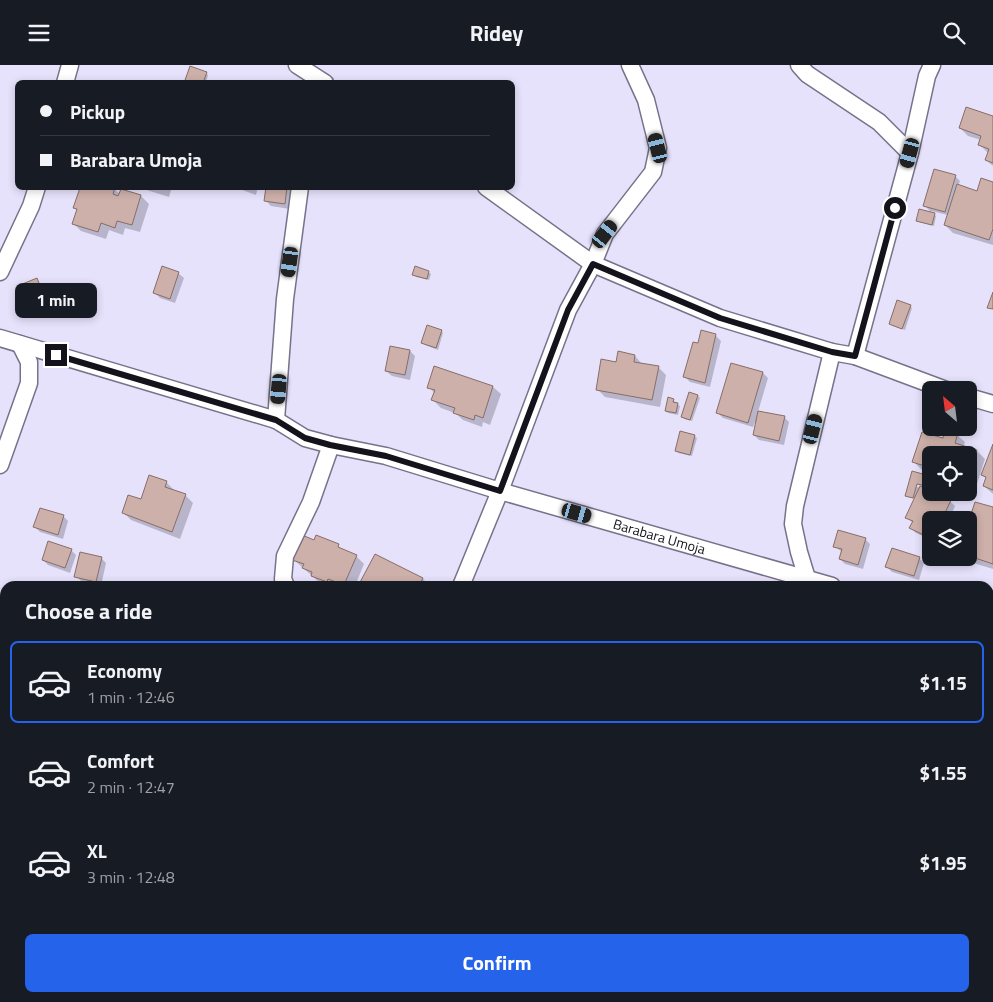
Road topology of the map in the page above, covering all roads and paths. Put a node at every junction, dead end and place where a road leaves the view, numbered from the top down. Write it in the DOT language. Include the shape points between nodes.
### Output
graph roads {
  1 [pos="70,65"];
  2 [pos="299,65"];
  3 [pos="630,65"];
  4 [pos="799,65"];
  5 [pos="932,65"];
  6 [pos="65,80"];
  7 [pos="321,80"];
  8 [pos="910,153"];
  9 [pos="36,190"];
  10 [pos="300,190"];
  11 [pos="490,190"];
  12 [pos="593,264"];
  13 [pos="0,273"];
  14 [pos="0,338"];
  15 [pos="20,344"];
  16 [pos="832,352"];
  17 [pos="855,356"];
  18 [pos="922,381"];
  19 [pos="978,400"];
  20 [pos="993,404"];
  21 [pos="276,420"];
  22 [pos="330,445"];
  23 [pos="0,465"];
  24 [pos="500,491"];
  25 [pos="284,581"];
  26 [pos="463,581"];
  27 [pos="806,581"];
  28 [pos="809,581"];
  1 -- 6 [label="street"];
  2 -- 7 [label="street"];
  3 -- 12 [label="street" via="646,100 658,148 653,173 605,234"];
  4 -- 8 [label="street" via="807,74 879,122"];
  5 -- 8 [label="street"];
  8 -- 17 [label="street"];
  9 -- 13 [label="street"];
  10 -- 21 [label="street" via="285,299"];
  11 -- 12 [label="street"];
  12 -- 16 [label="street" via="720,318"];
  12 -- 24 [label="street" via="568,310"];
  14 -- 15 [label="street, Barabara Umoja"];
  15 -- 21 [label="street, Barabara Umoja"];
  15 -- 23 [label="street" via="29,362 30,383"];
  16 -- 17 [label="street"];
  16 -- 28 [label="street" via="793,524"];
  17 -- 18 [label="street"];
  19 -- 20 [label="street"];
  21 -- 22 [label="street, Barabara Umoja" via="305,438"];
  22 -- 24 [label="street, Barabara Umoja" via="386,456"];
  22 -- 25 [label="street" via="311,502 285,556"];
  24 -- 26 [label="street"];
  24 -- 27 [label="street, Barabara Umoja"];
}
